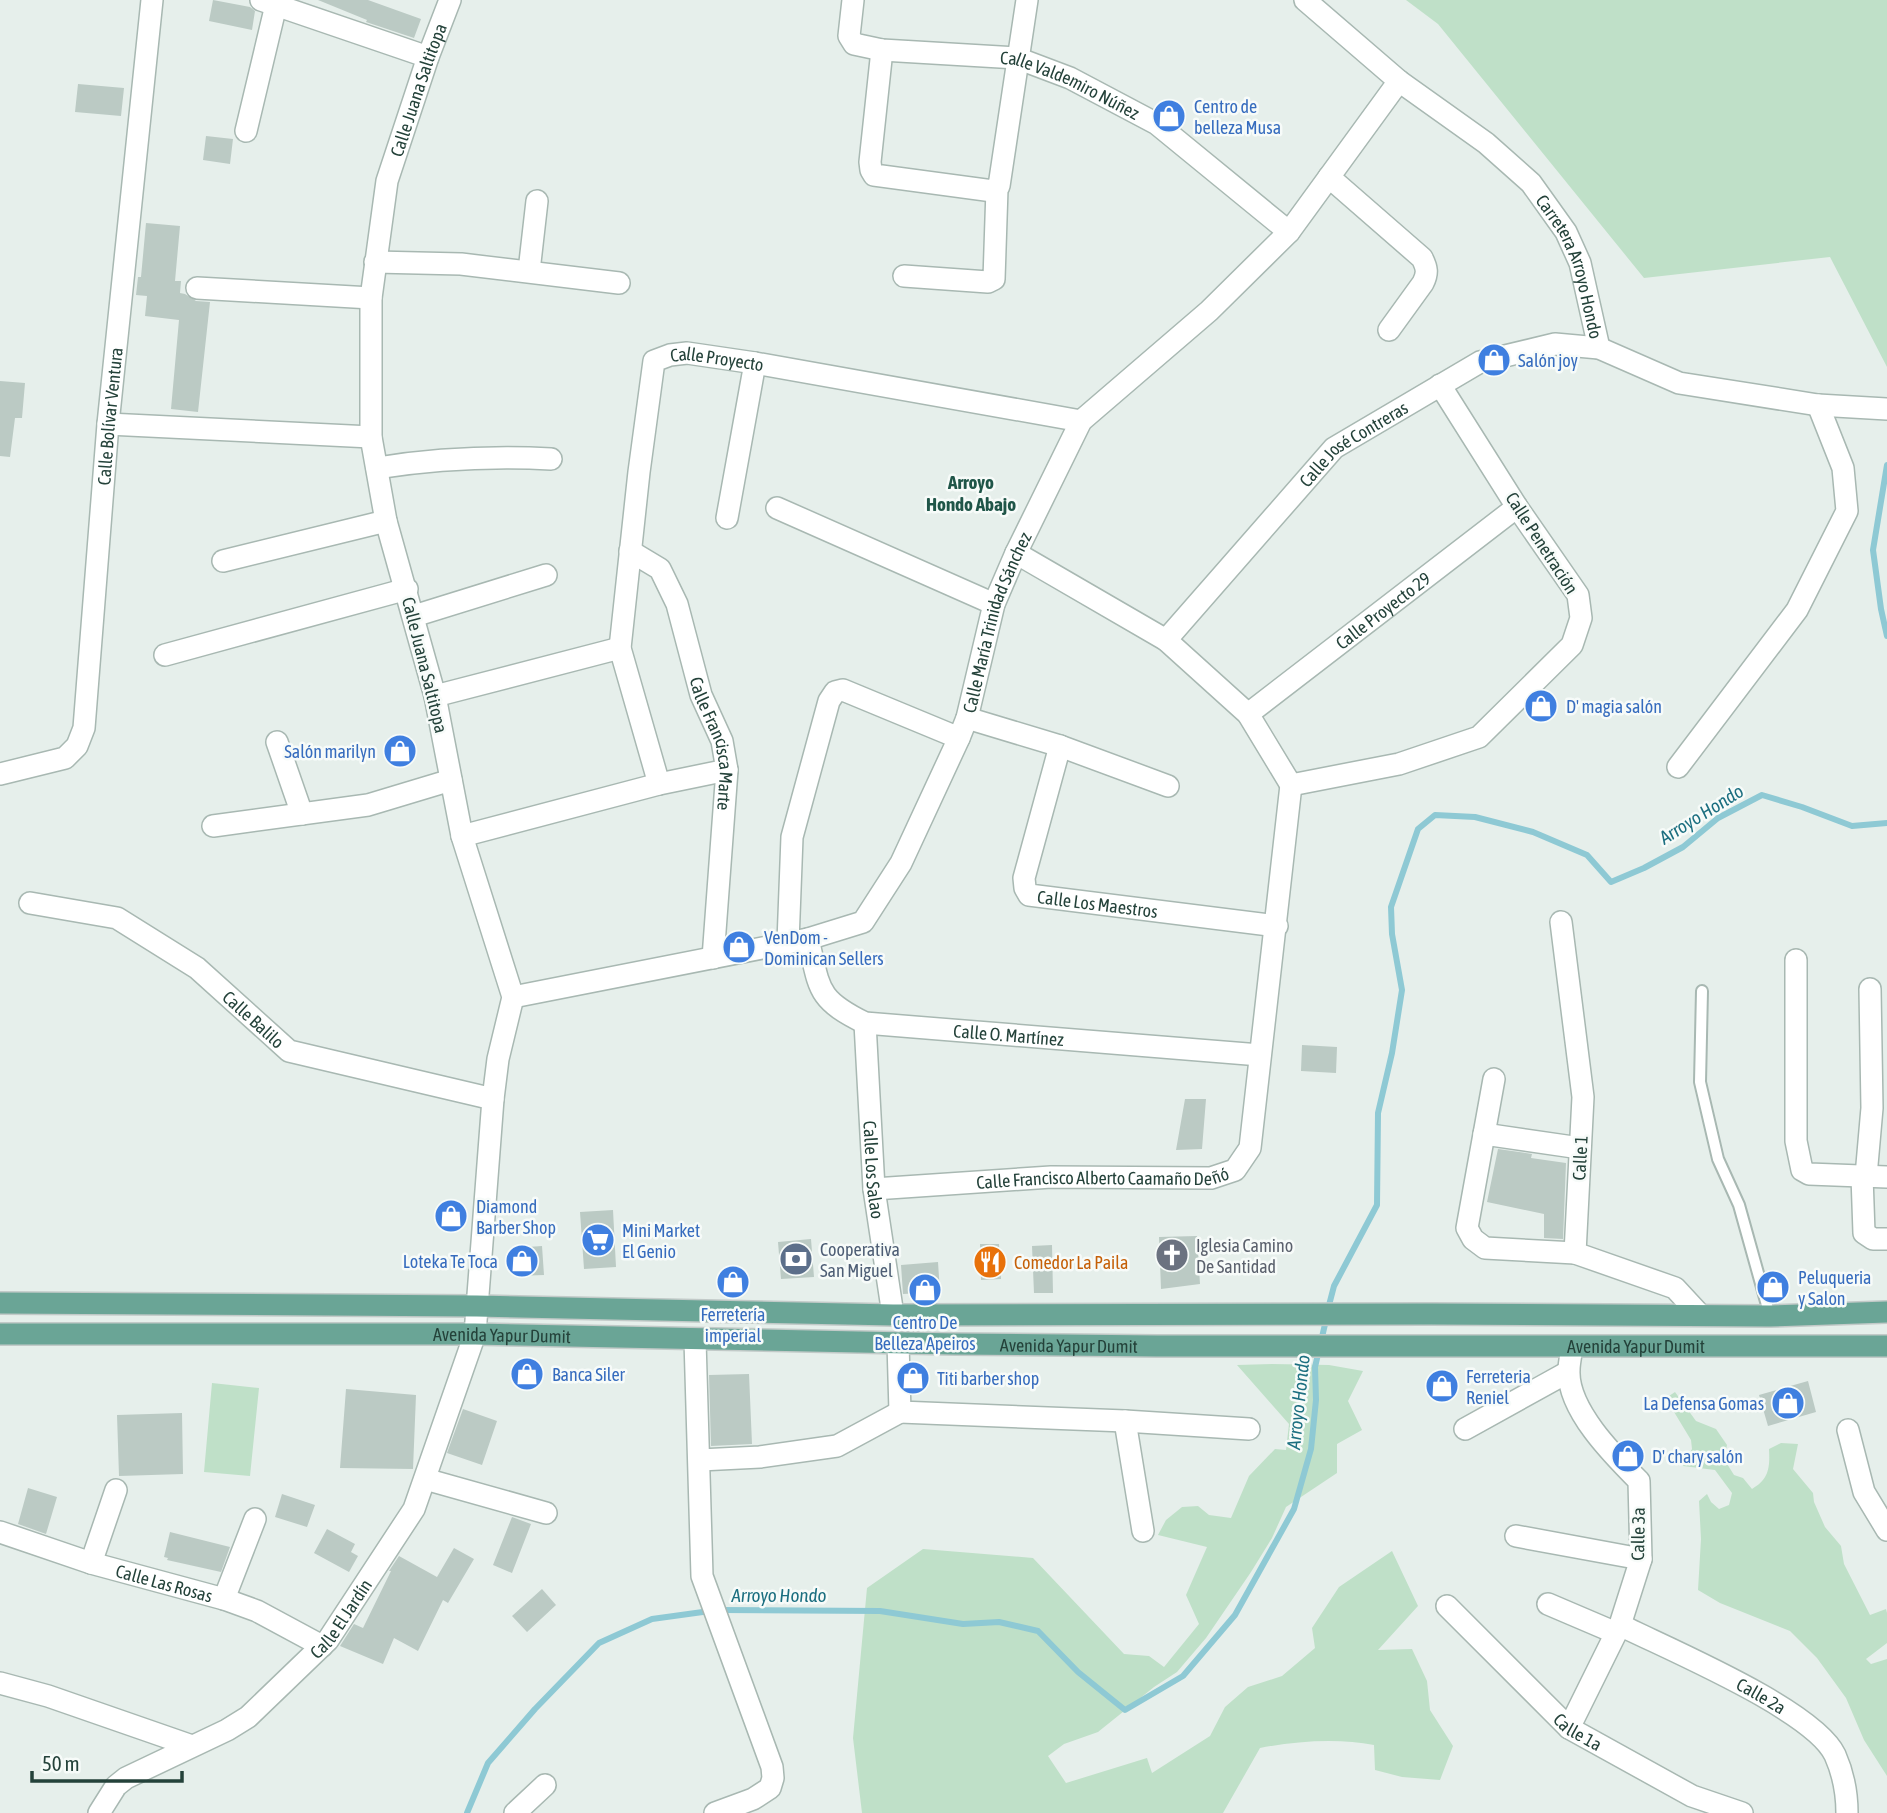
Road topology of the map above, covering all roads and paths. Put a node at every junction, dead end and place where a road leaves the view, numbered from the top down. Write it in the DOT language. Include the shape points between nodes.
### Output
graph roads {
  1 [pos="152,0"];
  2 [pos="450,0"];
  3 [pos="853,0"];
  4 [pos="1027,0"];
  5 [pos="1305,0"];
  6 [pos="268,2"];
  7 [pos="881,50"];
  8 [pos="428,57"];
  9 [pos="1017,58"];
  10 [pos="1399,80"];
  11 [pos="246,131"];
  12 [pos="1329,177"];
  13 [pos="997,189"];
  14 [pos="537,201"];
  15 [pos="1289,232"];
  16 [pos="375,262"];
  17 [pos="529,271"];
  18 [pos="904,276"];
  19 [pos="619,283"];
  20 [pos="197,288"];
  21 [pos="371,298"];
  22 [pos="1389,330"];
  23 [pos="1599,348"];
  24 [pos="755,363"];
  25 [pos="1440,385"];
  26 [pos="1818,405"];
  27 [pos="1887,409"];
  28 [pos="1081,421"];
  29 [pos="108,424"];
  30 [pos="371,437"];
  31 [pos="551,459"];
  32 [pos="377,468"];
  33 [pos="1517,507"];
  34 [pos="777,508"];
  35 [pos="727,518"];
  36 [pos="386,521"];
  37 [pos="630,551"];
  38 [pos="1016,553"];
  39 [pos="223,561"];
  40 [pos="546,575"];
  41 [pos="407,589"];
  42 [pos="994,604"];
  43 [pos="414,616"];
  44 [pos="1166,640"];
  45 [pos="620,648"];
  46 [pos="165,655"];
  47 [pos="435,695"];
  48 [pos="1248,713"];
  49 [pos="963,728"];
  50 [pos="277,741"];
  51 [pos="1060,746"];
  52 [pos="1678,766"];
  53 [pos="727,770"];
  54 [pos="0,774"];
  55 [pos="451,780"];
  56 [pos="659,784"];
  57 [pos="1291,785"];
  58 [pos="1168,786"];
  59 [pos="302,814"];
  60 [pos="214,826"];
  61 [pos="462,836"];
  62 [pos="30,903"];
  63 [pos="1561,922"];
  64 [pos="1277,926"];
  65 [pos="798,940"];
  66 [pos="713,958"];
  67 [pos="1796,960"];
  68 [pos="1870,989"];
  69 [pos="1702,991"];
  70 [pos="513,997"];
  71 [pos="865,1023"];
  72 [pos="1260,1055"];
  73 [pos="1494,1079"];
  74 [pos="493,1099"];
  75 [pos="1484,1134"];
  76 [pos="1580,1148"];
  77 [pos="1872,1176"];
  78 [pos="874,1189"];
  79 [pos="1887,1239"];
  80 [pos="1576,1253"];
  81 [pos="0,1303"];
  82 [pos="477,1306"];
  83 [pos="1887,1312"];
  84 [pos="893,1315"];
  85 [pos="1700,1315"];
  86 [pos="1770,1316"];
  87 [pos="0,1334"];
  88 [pos="475,1334"];
  89 [pos="695,1340"];
  90 [pos="898,1343"];
  91 [pos="1887,1346"];
  92 [pos="1572,1348"];
  93 [pos="1568,1372"];
  94 [pos="900,1412"];
  95 [pos="1125,1420"];
  96 [pos="1249,1429"];
  97 [pos="1465,1429"];
  98 [pos="1848,1430"];
  99 [pos="700,1460"];
  100 [pos="425,1479"];
  101 [pos="116,1490"];
  102 [pos="546,1513"];
  103 [pos="255,1519"];
  104 [pos="1887,1530"];
  105 [pos="1143,1531"];
  106 [pos="0,1532"];
  107 [pos="1516,1536"];
  108 [pos="1641,1559"];
  109 [pos="91,1563"];
  110 [pos="224,1599"];
  111 [pos="1548,1604"];
  112 [pos="1447,1606"];
  113 [pos="1618,1629"];
  114 [pos="322,1646"];
  115 [pos="0,1683"];
  116 [pos="1569,1728"];
  117 [pos="192,1746"];
  118 [pos="545,1785"];
  119 [pos="99,1813"];
  120 [pos="515,1813"];
  121 [pos="715,1813"];
  122 [pos="1742,1813"];
  123 [pos="1847,1813"];
  1 -- 29 [label="street, Calle Bolívar Ventura"];
  2 -- 8 [label="street, Calle Juana Saltitopa"];
  3 -- 7 [label="street, Calle Valdemiro Núñez" via="851,41"];
  4 -- 9 [label="street"];
  5 -- 10 [label="street, Carretera Arroyo Hondo"];
  6 -- 8 [label="street"];
  6 -- 11 [label="street"];
  7 -- 9 [label="street, Calle Valdemiro Núñez"];
  7 -- 13 [label="street" via="870,162 874,175"];
  8 -- 16 [label="street, Calle Juana Saltitopa" via="387,181"];
  9 -- 13 [label="street"];
  9 -- 15 [label="street, Calle Valdemiro Núñez" via="1070,78 1157,124"];
  10 -- 12 [label="street, Calle María Trinidad Sánchez"];
  10 -- 23 [label="street, Carretera Arroyo Hondo" via="1486,143 1531,183 1566,232 1580,263"];
  12 -- 15 [label="street, Calle María Trinidad Sánchez"];
  12 -- 22 [label="street" via="1422,258 1426,267 1423,283"];
  13 -- 18 [label="street" via="994,279"];
  14 -- 17 [label="street"];
  15 -- 28 [label="street, Calle María Trinidad Sánchez" via="1209,312"];
  16 -- 17 [label="street"];
  16 -- 21 [label="street, Calle Juana Saltitopa"];
  17 -- 19 [label="street"];
  20 -- 21 [label="street"];
  21 -- 30 [label="street, Calle Juana Saltitopa"];
  23 -- 25 [label="street, Calle José Contreras" via="1555,344 1480,362"];
  23 -- 26 [label="street, Carretera Arroyo Hondo" via="1679,383"];
  24 -- 28 [label="street, Calle Proyecto"];
  24 -- 35 [label="street"];
  24 -- 37 [label="street, Calle Proyecto" via="687,354 654,361"];
  25 -- 33 [label="street, Calle Penetración"];
  25 -- 44 [label="street, Calle José Contreras" via="1334,448"];
  26 -- 27 [label="street, Carretera Arroyo Hondo"];
  26 -- 52 [label="street" via="1843,468 1847,511 1797,610"];
  28 -- 38 [label="street, Calle María Trinidad Sánchez"];
  29 -- 30 [label="street"];
  29 -- 54 [label="street, Calle Bolívar Ventura" via="81,738 65,758"];
  30 -- 32 [label="street, Calle Juana Saltitopa"];
  31 -- 32 [label="street" via="488,458"];
  32 -- 36 [label="street, Calle Juana Saltitopa"];
  33 -- 48 [label="street, Calle Proyecto 29"];
  33 -- 57 [label="street, Calle Penetración" via="1578,595 1581,618 1572,645 1479,737 1399,764"];
  34 -- 42 [label="street"];
  36 -- 39 [label="street"];
  36 -- 41 [label="street, Calle Juana Saltitopa"];
  37 -- 45 [label="street, Calle Proyecto"];
  37 -- 53 [label="street, Calle Francisca Marte" via="660,569 677,604 701,695 722,741"];
  38 -- 42 [label="street, Calle María Trinidad Sánchez"];
  38 -- 44 [label="street"];
  40 -- 43 [label="street"];
  41 -- 43 [label="street, Calle Juana Saltitopa"];
  41 -- 46 [label="street"];
  42 -- 49 [label="street, Calle María Trinidad Sánchez"];
  43 -- 47 [label="street, Calle Juana Saltitopa"];
  44 -- 48 [label="street"];
  45 -- 47 [label="street"];
  45 -- 56 [label="street, Calle Proyecto"];
  47 -- 55 [label="street, Calle Juana Saltitopa"];
  48 -- 57 [label="street"];
  49 -- 51 [label="street"];
  49 -- 65 [label="street, Calle María Trinidad Sánchez" via="901,863 863,922"];
  49 -- 65 [label="street, Calle O. Martínez" via="843,690 835,692 792,837"];
  50 -- 59 [label="street"];
  51 -- 58 [label="street"];
  51 -- 64 [label="street, Calle Los Maestros" via="1024,878 1029,894"];
  53 -- 56 [label="street"];
  53 -- 66 [label="street, Calle Francisca Marte"];
  55 -- 59 [label="street" via="368,804"];
  55 -- 61 [label="street, Calle Juana Saltitopa"];
  56 -- 61 [label="street"];
  57 -- 64 [label="street, Calle Francisco Alberto Caamaño Deñó"];
  59 -- 60 [label="street"];
  61 -- 70 [label="street, Calle Juana Saltitopa"];
  62 -- 74 [label="street, Calle Balilo" via="117,918 197,968 289,1051"];
  63 -- 76 [label="street, Calle 1" via="1583,1097"];
  64 -- 72 [label="street, Calle Francisco Alberto Caamaño Deñó"];
  65 -- 66 [label="street, Calle María Trinidad Sánchez"];
  65 -- 71 [label="street, Calle O. Martínez" via="821,991 838,1010"];
  66 -- 70 [label="street, Calle María Trinidad Sánchez"];
  67 -- 77 [label="street" via="1799,1164 1809,1174"];
  68 -- 77 [label="street"];
  69 -- 86 [label="lane" via="1700,1082 1718,1159 1739,1205"];
  70 -- 74 [label="street"];
  71 -- 72 [label="street, Calle O. Martínez"];
  71 -- 78 [label="street, Calle Los Salao"];
  72 -- 78 [label="street, Calle Francisco Alberto Caamaño Deñó" via="1250,1148 1235,1170 1211,1178 1051,1177"];
  73 -- 75 [label="street"];
  74 -- 82 [label="street"];
  75 -- 76 [label="street"];
  75 -- 80 [label="street" via="1467,1228 1473,1239 1485,1248"];
  76 -- 80 [label="street, Calle 1"];
  77 -- 79 [label="street" via="1864,1233 1873,1239"];
  78 -- 84 [label="street, Calle Los Salao"];
  80 -- 85 [label="street" via="1675,1288"];
  81 -- 82 [label="main road, Avenida Yapur Dumit"];
  82 -- 84 [label="main road, Avenida Yapur Dumit"];
  82 -- 88 [label="street"];
  83 -- 86 [label="main road, Avenida Yapur Dumit"];
  84 -- 85 [label="main road, Avenida Yapur Dumit"];
  85 -- 86 [label="main road, Avenida Yapur Dumit"];
  87 -- 88 [label="main road, Avenida Yapur Dumit"];
  88 -- 89 [label="main road, Avenida Yapur Dumit"];
  88 -- 100 [label="street, Calle El Jardín"];
  89 -- 90 [label="main road, Avenida Yapur Dumit"];
  89 -- 99 [label="street"];
  90 -- 92 [label="main road, Avenida Yapur Dumit"];
  90 -- 94 [label="street"];
  91 -- 92 [label="main road, Avenida Yapur Dumit"];
  92 -- 93 [label="street, Calle 3a"];
  93 -- 97 [label="street"];
  93 -- 108 [label="street, Calle 3a" via="1577,1404 1601,1442 1639,1481"];
  94 -- 95 [label="street"];
  94 -- 99 [label="street" via="837,1446"];
  95 -- 96 [label="street"];
  95 -- 105 [label="street"];
  98 -- 104 [label="street" via="1864,1492"];
  99 -- 121 [label="street" via="705,1586 773,1778 770,1788 753,1799"];
  100 -- 102 [label="street"];
  100 -- 114 [label="street, Calle El Jardín" via="414,1509"];
  101 -- 109 [label="street"];
  103 -- 110 [label="street"];
  106 -- 109 [label="street, Calle Las Rosas"];
  107 -- 108 [label="street"];
  108 -- 113 [label="street, Calle 3a"];
  109 -- 110 [label="street, Calle Las Rosas"];
  110 -- 114 [label="street, Calle Las Rosas"];
  111 -- 113 [label="street, Calle 2a"];
  112 -- 116 [label="street, Calle 1a"];
  113 -- 116 [label="street, Calle 3a"];
  113 -- 123 [label="street, Calle 2a" via="1776,1703 1808,1724 1834,1754"];
  114 -- 117 [label="street, Calle El Jardín" via="248,1717"];
  115 -- 117 [label="street"];
  116 -- 122 [label="street, Calle 1a" via="1692,1796"];
  117 -- 119 [label="street, Calle El Jardín" via="126,1778"];
  118 -- 120 [label="street"];
}
